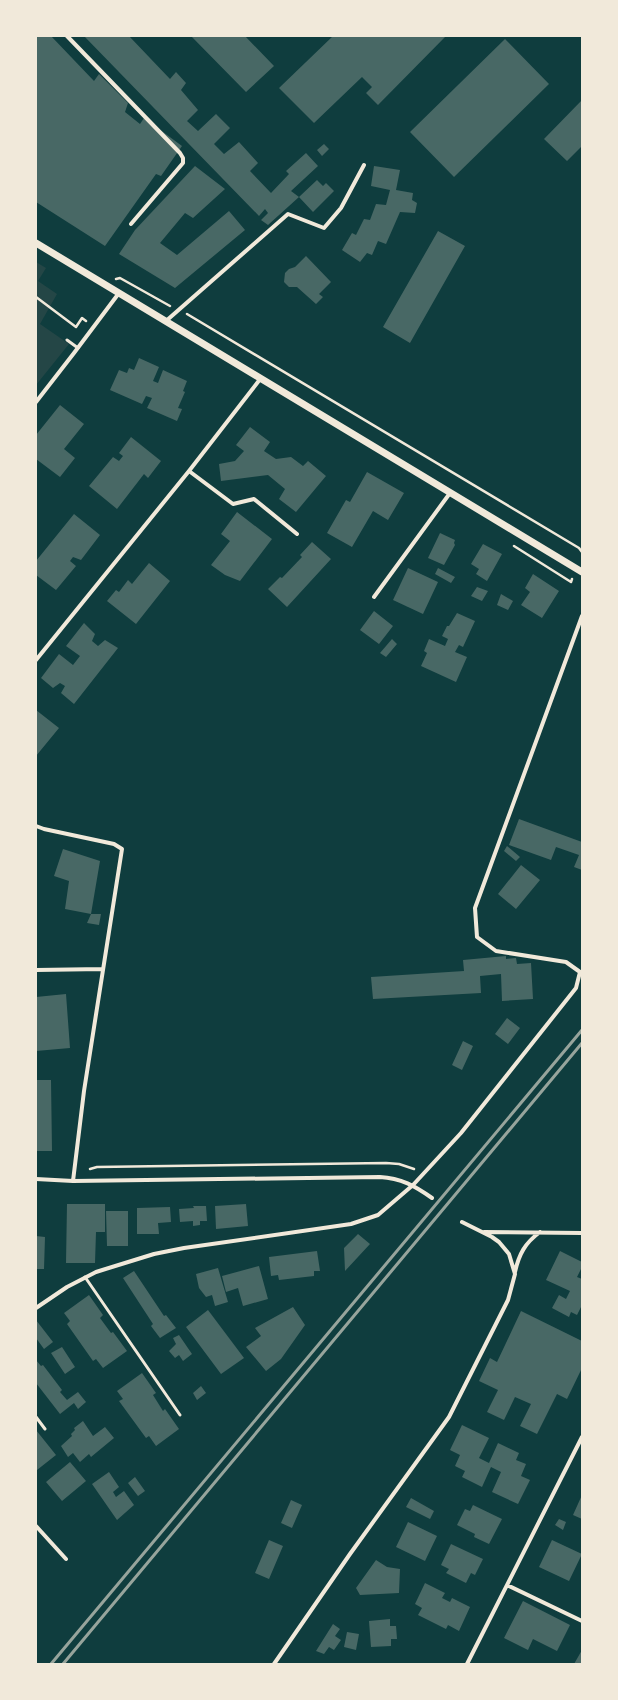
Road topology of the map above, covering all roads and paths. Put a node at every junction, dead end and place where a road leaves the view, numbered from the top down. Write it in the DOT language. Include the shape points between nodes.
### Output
graph roads {
  1 [pos="68,36"];
  2 [pos="364,165"];
  3 [pos="131,224"];
  4 [pos="36,243"];
  5 [pos="120,278"];
  6 [pos="119,293"];
  7 [pos="36,297"];
  8 [pos="165,305"];
  9 [pos="186,313"];
  10 [pos="86,321"];
  11 [pos="166,321"];
  12 [pos="67,340"];
  13 [pos="78,348"];
  14 [pos="261,378"];
  15 [pos="36,402"];
  16 [pos="189,471"];
  17 [pos="450,492"];
  18 [pos="297,534"];
  19 [pos="511,544"];
  20 [pos="582,552"];
  21 [pos="582,572"];
  22 [pos="572,579"];
  23 [pos="374,597"];
  24 [pos="582,616"];
  25 [pos="36,660"];
  26 [pos="36,826"];
  27 [pos="103,969"];
  28 [pos="36,970"];
  29 [pos="90,1169"];
  30 [pos="414,1169"];
  31 [pos="36,1178"];
  32 [pos="73,1181"];
  33 [pos="413,1185"];
  34 [pos="432,1198"];
  35 [pos="462,1222"];
  36 [pos="482,1232"];
  37 [pos="541,1232"];
  38 [pos="582,1233"];
  39 [pos="515,1274"];
  40 [pos="86,1277"];
  41 [pos="36,1308"];
  42 [pos="180,1415"];
  43 [pos="36,1417"];
  44 [pos="45,1429"];
  45 [pos="582,1437"];
  46 [pos="36,1526"];
  47 [pos="66,1559"];
  48 [pos="507,1585"];
  49 [pos="582,1621"];
  50 [pos="274,1664"];
  51 [pos="467,1664"];
  1 -- 3 [label="street" via="183,158 183,163"];
  2 -- 11 [label="street" via="341,208 324,228 288,214"];
  4 -- 6 [label="street"];
  5 -- 8 [label="path"];
  6 -- 11 [label="street"];
  6 -- 13 [label="street"];
  7 -- 10 [label="path" via="76,327 82,318"];
  9 -- 20 [label="path"];
  11 -- 14 [label="street"];
  12 -- 13 [label="lane"];
  13 -- 15 [label="street"];
  14 -- 16 [label="street"];
  14 -- 17 [label="street"];
  16 -- 18 [label="street" via="233,504 254,499"];
  16 -- 25 [label="street"];
  17 -- 21 [label="street"];
  17 -- 23 [label="street"];
  19 -- 22 [label="path" via="571,582"];
  24 -- 33 [label="street" via="475,908 477,937 496,951 566,962 580,972 576,988 461,1133"];
  26 -- 27 [label="street" via="114,844 122,849"];
  27 -- 28 [label="street"];
  27 -- 32 [label="street"];
  29 -- 30 [label="path" via="386,1163"];
  31 -- 32 [label="street"];
  32 -- 33 [label="street" via="380,1177 400,1179"];
  33 -- 34 [label="street"];
  33 -- 40 [label="street" via="378,1215 351,1224 177,1249"];
  35 -- 36 [label="street"];
  36 -- 37 [label="street"];
  36 -- 39 [label="street" via="505,1248 511,1258"];
  37 -- 38 [label="street"];
  37 -- 39 [label="street" via="520,1252"];
  39 -- 50 [label="street" via="504,1310 449,1417"];
  40 -- 41 [label="street"];
  40 -- 42 [label="lane"];
  43 -- 44 [label="lane"];
  45 -- 48 [label="street"];
  46 -- 47 [label="street"];
  48 -- 49 [label="street"];
  48 -- 51 [label="street"];
}
